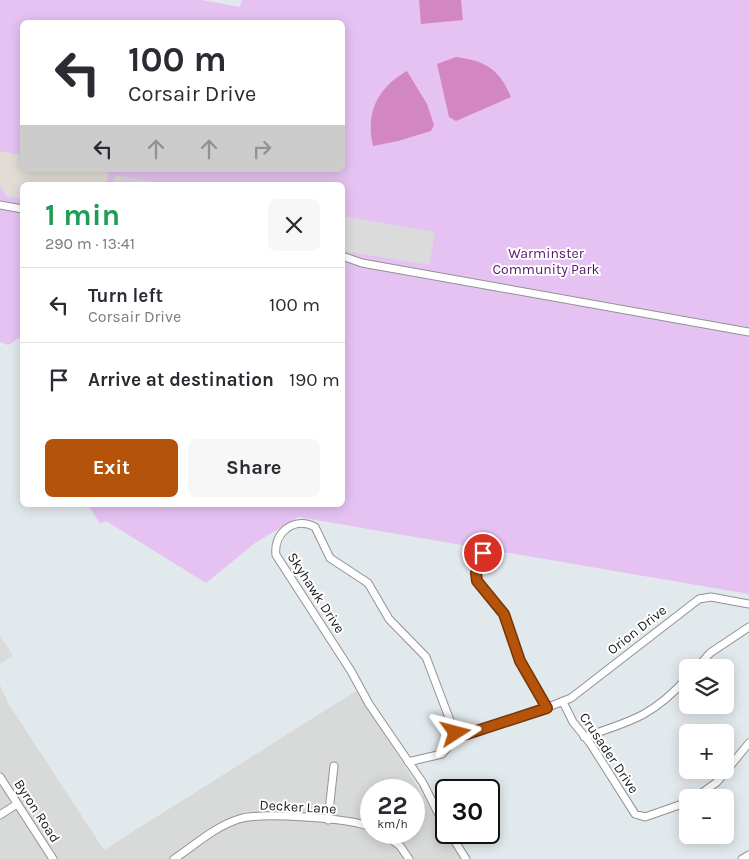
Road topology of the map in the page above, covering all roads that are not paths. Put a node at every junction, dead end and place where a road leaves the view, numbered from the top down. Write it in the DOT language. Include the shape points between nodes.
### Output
graph roads {
  1 [pos="0,205"];
  2 [pos="20,208"];
  3 [pos="345,257"];
  4 [pos="345,262"];
  5 [pos="362,263"];
  6 [pos="749,332"];
  7 [pos="483,553"];
  8 [pos="749,604"];
  9 [pos="749,627"];
  10 [pos="704,659"];
  11 [pos="679,688"];
  12 [pos="563,702"];
  13 [pos="547,708"];
  14 [pos="458,734"];
  15 [pos="584,737"];
  16 [pos="749,743"];
  17 [pos="408,762"];
  18 [pos="334,766"];
  19 [pos="0,777"];
  20 [pos="707,789"];
  21 [pos="17,804"];
  22 [pos="679,805"];
  23 [pos="435,808"];
  24 [pos="0,815"];
  25 [pos="328,820"];
  26 [pos="360,824"];
  27 [pos="397,844"];
  28 [pos="457,844"];
  29 [pos="749,854"];
  30 [pos="53,859"];
  31 [pos="174,859"];
  32 [pos="409,859"];
  33 [pos="466,859"];
  34 [pos="742,859"];
  1 -- 2 [label="street"];
  3 -- 5 [label="street"];
  4 -- 5 [label="street"];
  5 -- 6 [label="street"];
  7 -- 13 [label="street" via="476,573 477,581 504,614 520,661"];
  8 -- 12 [label="street, Orion Drive" via="711,597 699,599"];
  9 -- 10 [label="street"];
  11 -- 15 [label="street" via="637,720"];
  12 -- 13 [label="street, Orion Drive"];
  12 -- 15 [label="street, Crusader Drive" via="572,722"];
  13 -- 14 [label="street" via="464,735"];
  14 -- 17 [label="street" via="442,754"];
  14 -- 17 [label="street, Skyhawk Drive" via="450,722 426,657 389,619 368,583 333,561 315,527 299,524 288,527 276,541 276,555"];
  15 -- 22 [label="street, Crusader Drive" via="638,816 645,817"];
  16 -- 20 [label="street"];
  17 -- 23 [label="street, Skyhawk Drive"];
  18 -- 25 [label="street"];
  19 -- 21 [label="street, Byron Road"];
  21 -- 24 [label="street"];
  21 -- 30 [label="street, Byron Road"];
  25 -- 26 [label="street, Decker Lane"];
  25 -- 31 [label="street, Decker Lane" via="260,816 240,819 222,826"];
  27 -- 32 [label="street"];
  28 -- 33 [label="street"];
  29 -- 34 [label="street"];
}
